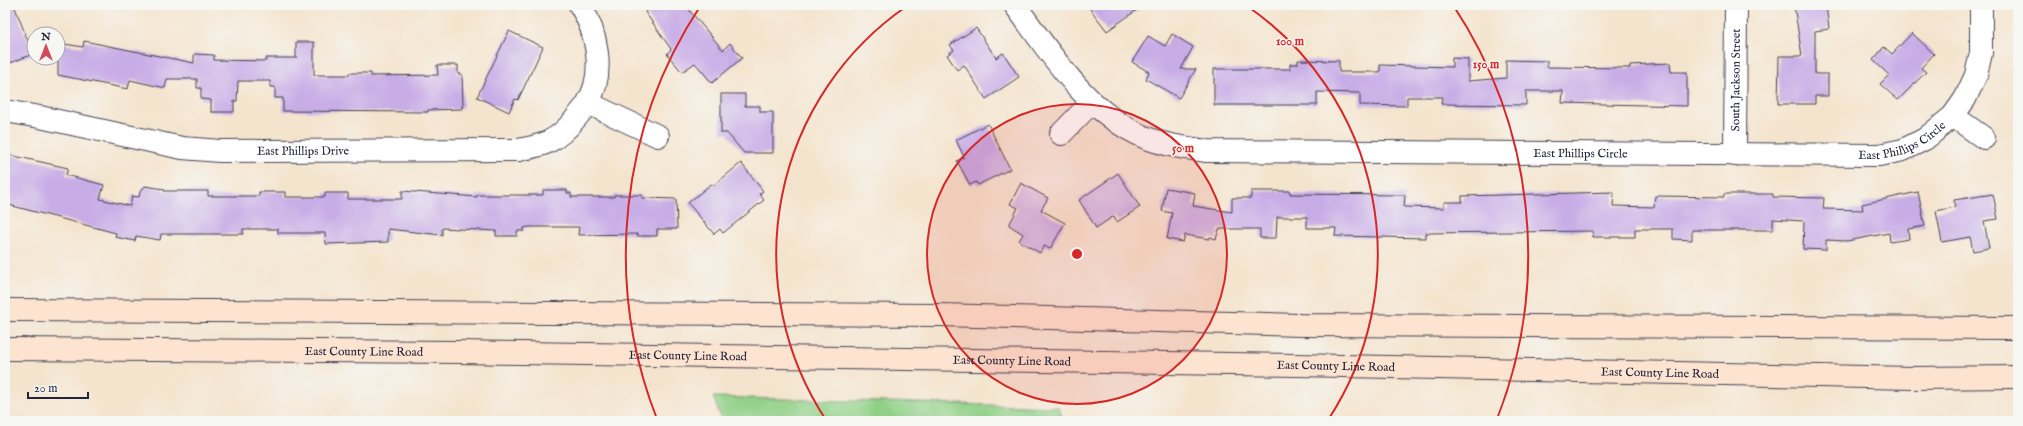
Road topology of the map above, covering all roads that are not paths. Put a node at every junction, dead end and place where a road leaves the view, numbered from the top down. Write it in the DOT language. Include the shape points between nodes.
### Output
graph roads {
  1 [pos="580,5"];
  2 [pos="1015,5"];
  3 [pos="1736,5"];
  4 [pos="1981,5"];
  5 [pos="588,103"];
  6 [pos="1091,103"];
  7 [pos="5,111"];
  8 [pos="1953,116"];
  9 [pos="1061,134"];
  10 [pos="658,136"];
  11 [pos="1984,138"];
  12 [pos="1735,155"];
  13 [pos="5,310"];
  14 [pos="2018,328"];
  15 [pos="5,349"];
  16 [pos="2018,377"];
  1 -- 5 [label="street, East Phillips Drive" via="595,38 598,58 596,82"];
  2 -- 6 [label="street, East Phillips Circle"];
  3 -- 12 [label="street, South Jackson Street"];
  4 -- 8 [label="street, East Phillips Circle" via="1981,54 1976,75 1965,99"];
  5 -- 7 [label="street, East Phillips Drive" via="570,125 548,142 519,150 485,152 228,151 182,148"];
  5 -- 10 [label="street"];
  6 -- 9 [label="street"];
  6 -- 12 [label="street, East Phillips Circle" via="1116,122 1144,137 1175,147 1207,151"];
  8 -- 11 [label="street"];
  8 -- 12 [label="street, East Phillips Circle" via="1925,139 1902,150 1879,155"];
  13 -- 14 [label="main road" via="931,315 1308,325"];
  15 -- 16 [label="main road, East County Line Road" via="458,352 1296,364 1904,378"];
}
